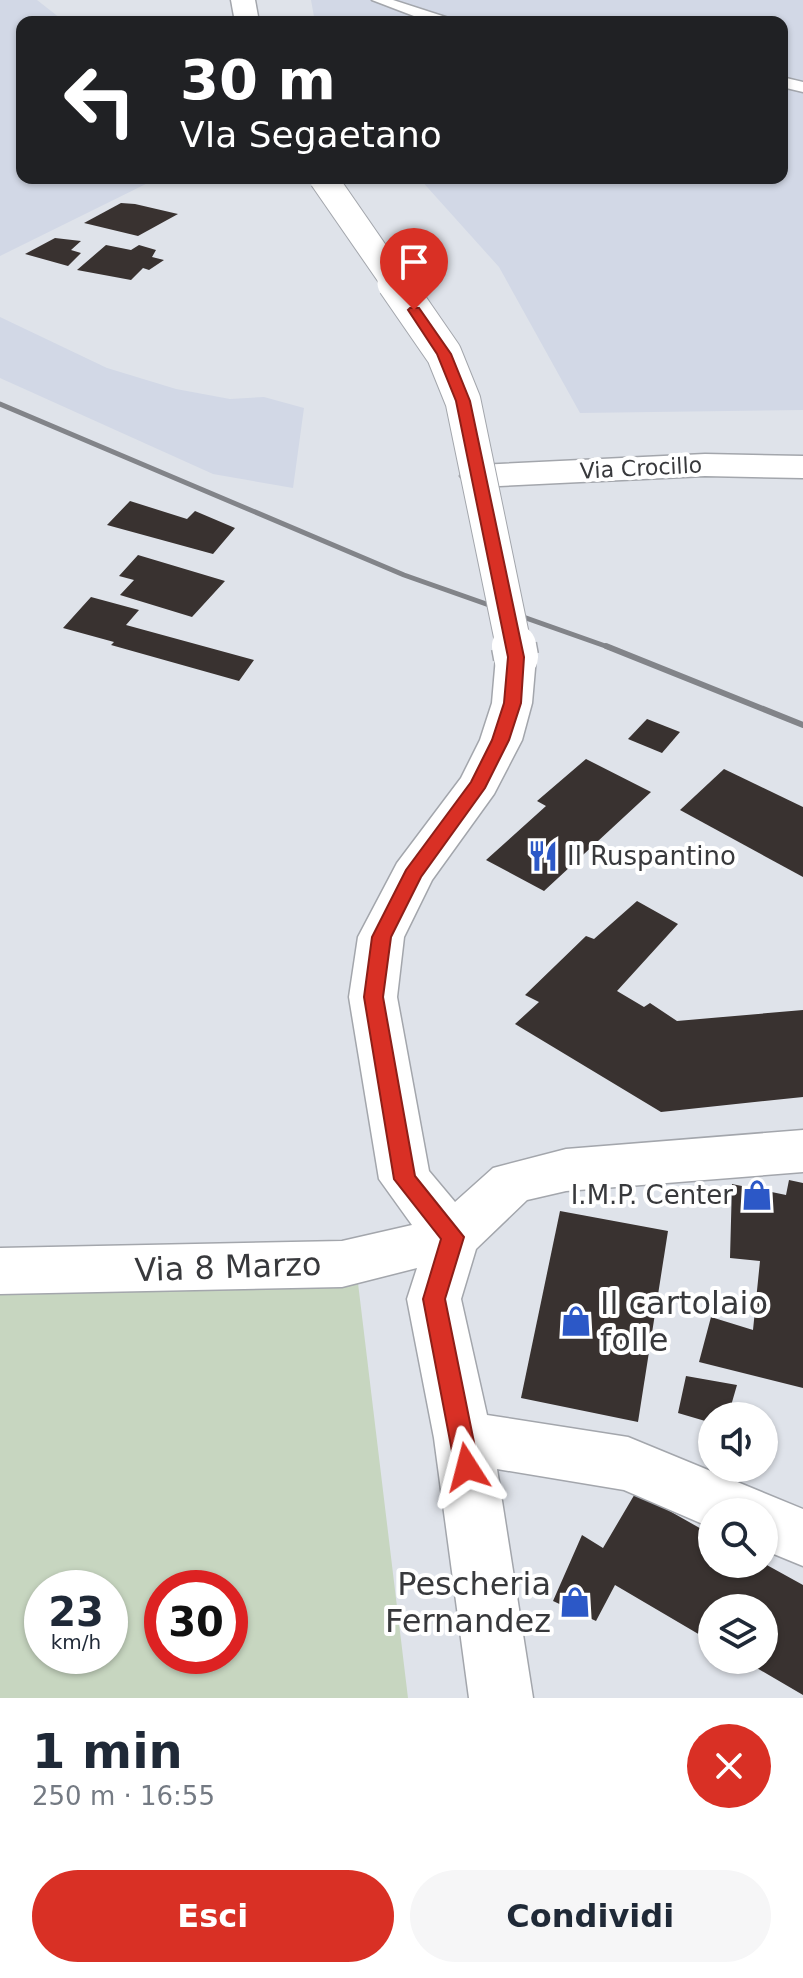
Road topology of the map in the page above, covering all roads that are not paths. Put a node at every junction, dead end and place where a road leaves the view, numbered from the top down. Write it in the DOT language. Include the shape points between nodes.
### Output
graph roads {
  1 [pos="379,0"];
  2 [pos="434,16"];
  3 [pos="327,184"];
  4 [pos="803,467"];
  5 [pos="478,476"];
  6 [pos="803,1151"];
  7 [pos="453,1237"];
  8 [pos="0,1271"];
  9 [pos="463,1438"];
  10 [pos="709,1498"];
  11 [pos="778,1527"];
  12 [pos="803,1538"];
  13 [pos="501,1698"];
  1 -- 2 [label="lane"];
  3 -- 5 [label="street, bridge" via="444,354 463,401"];
  4 -- 5 [label="street, Via Crocillo" via="705,465"];
  5 -- 7 [label="street, bridge" via="516,657 512,703 479,784 413,874 381,937 373,997 405,1179"];
  6 -- 7 [label="street" via="566,1170 511,1183"];
  7 -- 8 [label="street, Via 8 Marzo" via="342,1264"];
  7 -- 9 [label="street" via="434,1299"];
  9 -- 10 [label="street" via="628,1464"];
  9 -- 13 [label="street"];
  11 -- 12 [label="street"];
}
